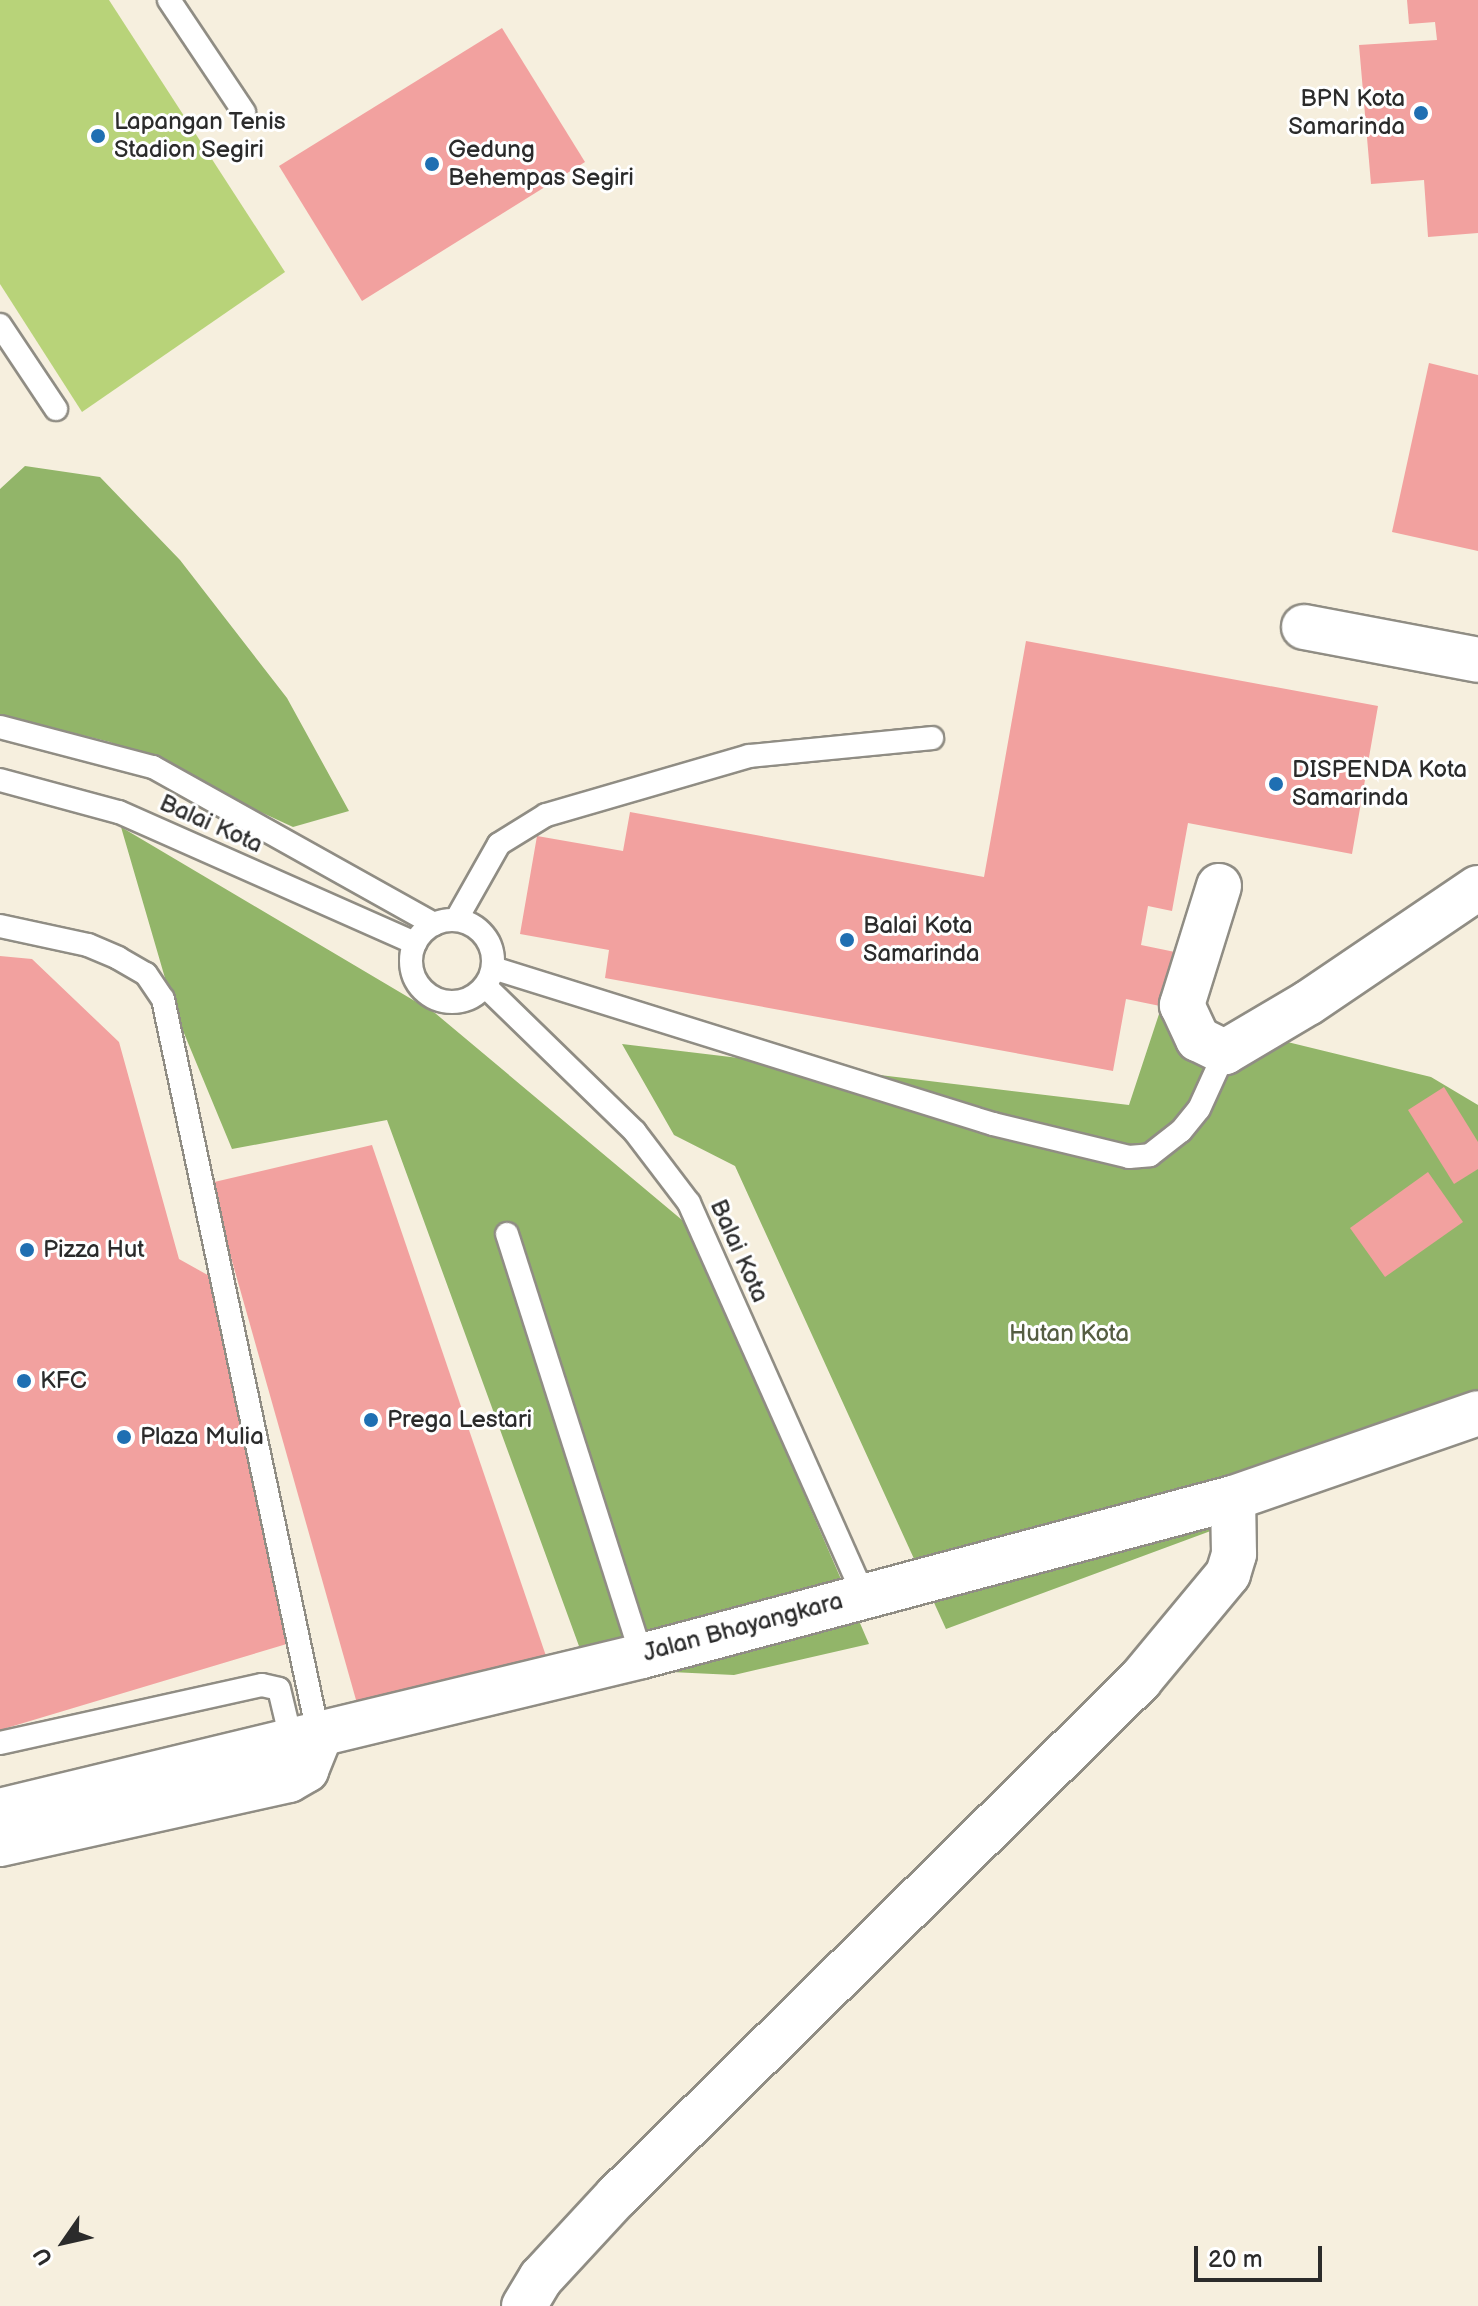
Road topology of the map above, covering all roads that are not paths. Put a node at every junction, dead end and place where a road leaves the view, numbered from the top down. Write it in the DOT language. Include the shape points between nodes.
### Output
graph roads {
  1 [pos="169,0"];
  2 [pos="244,112"];
  3 [pos="0,325"];
  4 [pos="56,409"];
  5 [pos="1304,627"];
  6 [pos="1478,660"];
  7 [pos="0,727"];
  8 [pos="932,738"];
  9 [pos="0,780"];
  10 [pos="1219,886"];
  11 [pos="1478,888"];
  12 [pos="434,924"];
  13 [pos="466,924"];
  14 [pos="0,926"];
  15 [pos="415,943"];
  16 [pos="489,977"];
  17 [pos="1225,1052"];
  18 [pos="507,1234"];
  19 [pos="1478,1413"];
  20 [pos="1233,1498"];
  21 [pos="863,1594"];
  22 [pos="642,1656"];
  23 [pos="305,1740"];
  24 [pos="0,1743"];
  25 [pos="0,1811"];
  26 [pos="0,1844"];
  27 [pos="524,2306"];
  1 -- 2 [label="lane"];
  3 -- 4 [label="lane"];
  5 -- 6 [label="street"];
  7 -- 12 [label="lane, Balai Kota" via="153,767"];
  8 -- 13 [label="lane" via="749,756 546,815 499,844"];
  9 -- 15 [label="lane, Balai Kota" via="119,812"];
  10 -- 17 [label="street" via="1182,1005 1198,1039"];
  11 -- 17 [label="street" via="1308,1003"];
  12 -- 13 [label="lane"];
  12 -- 15 [label="lane"];
  13 -- 16 [label="lane, Balai Kota" via="490,945"];
  14 -- 23 [label="lane" via="88,945 118,958 146,974 163,999"];
  15 -- 16 [label="lane" via="411,965 426,993 458,1002"];
  16 -- 17 [label="lane" via="993,1124 1129,1157 1150,1155 1181,1131 1199,1109"];
  16 -- 21 [label="lane, Balai Kota" via="635,1132 689,1203"];
  18 -- 22 [label="lane"];
  19 -- 20 [label="street, Jalan Bhayangkara"];
  20 -- 21 [label="street, Jalan Bhayangkara"];
  20 -- 27 [label="street" via="1234,1554 1228,1574 1140,1680 617,2196 541,2278"];
  21 -- 22 [label="street, Jalan Bhayangkara"];
  22 -- 23 [label="street, Jalan Bhayangkara"];
  23 -- 24 [label="lane" via="279,1689 262,1685"];
  23 -- 25 [label="street, Jalan Bhayangkara"];
  23 -- 26 [label="street" via="306,1770 289,1780"];
}
